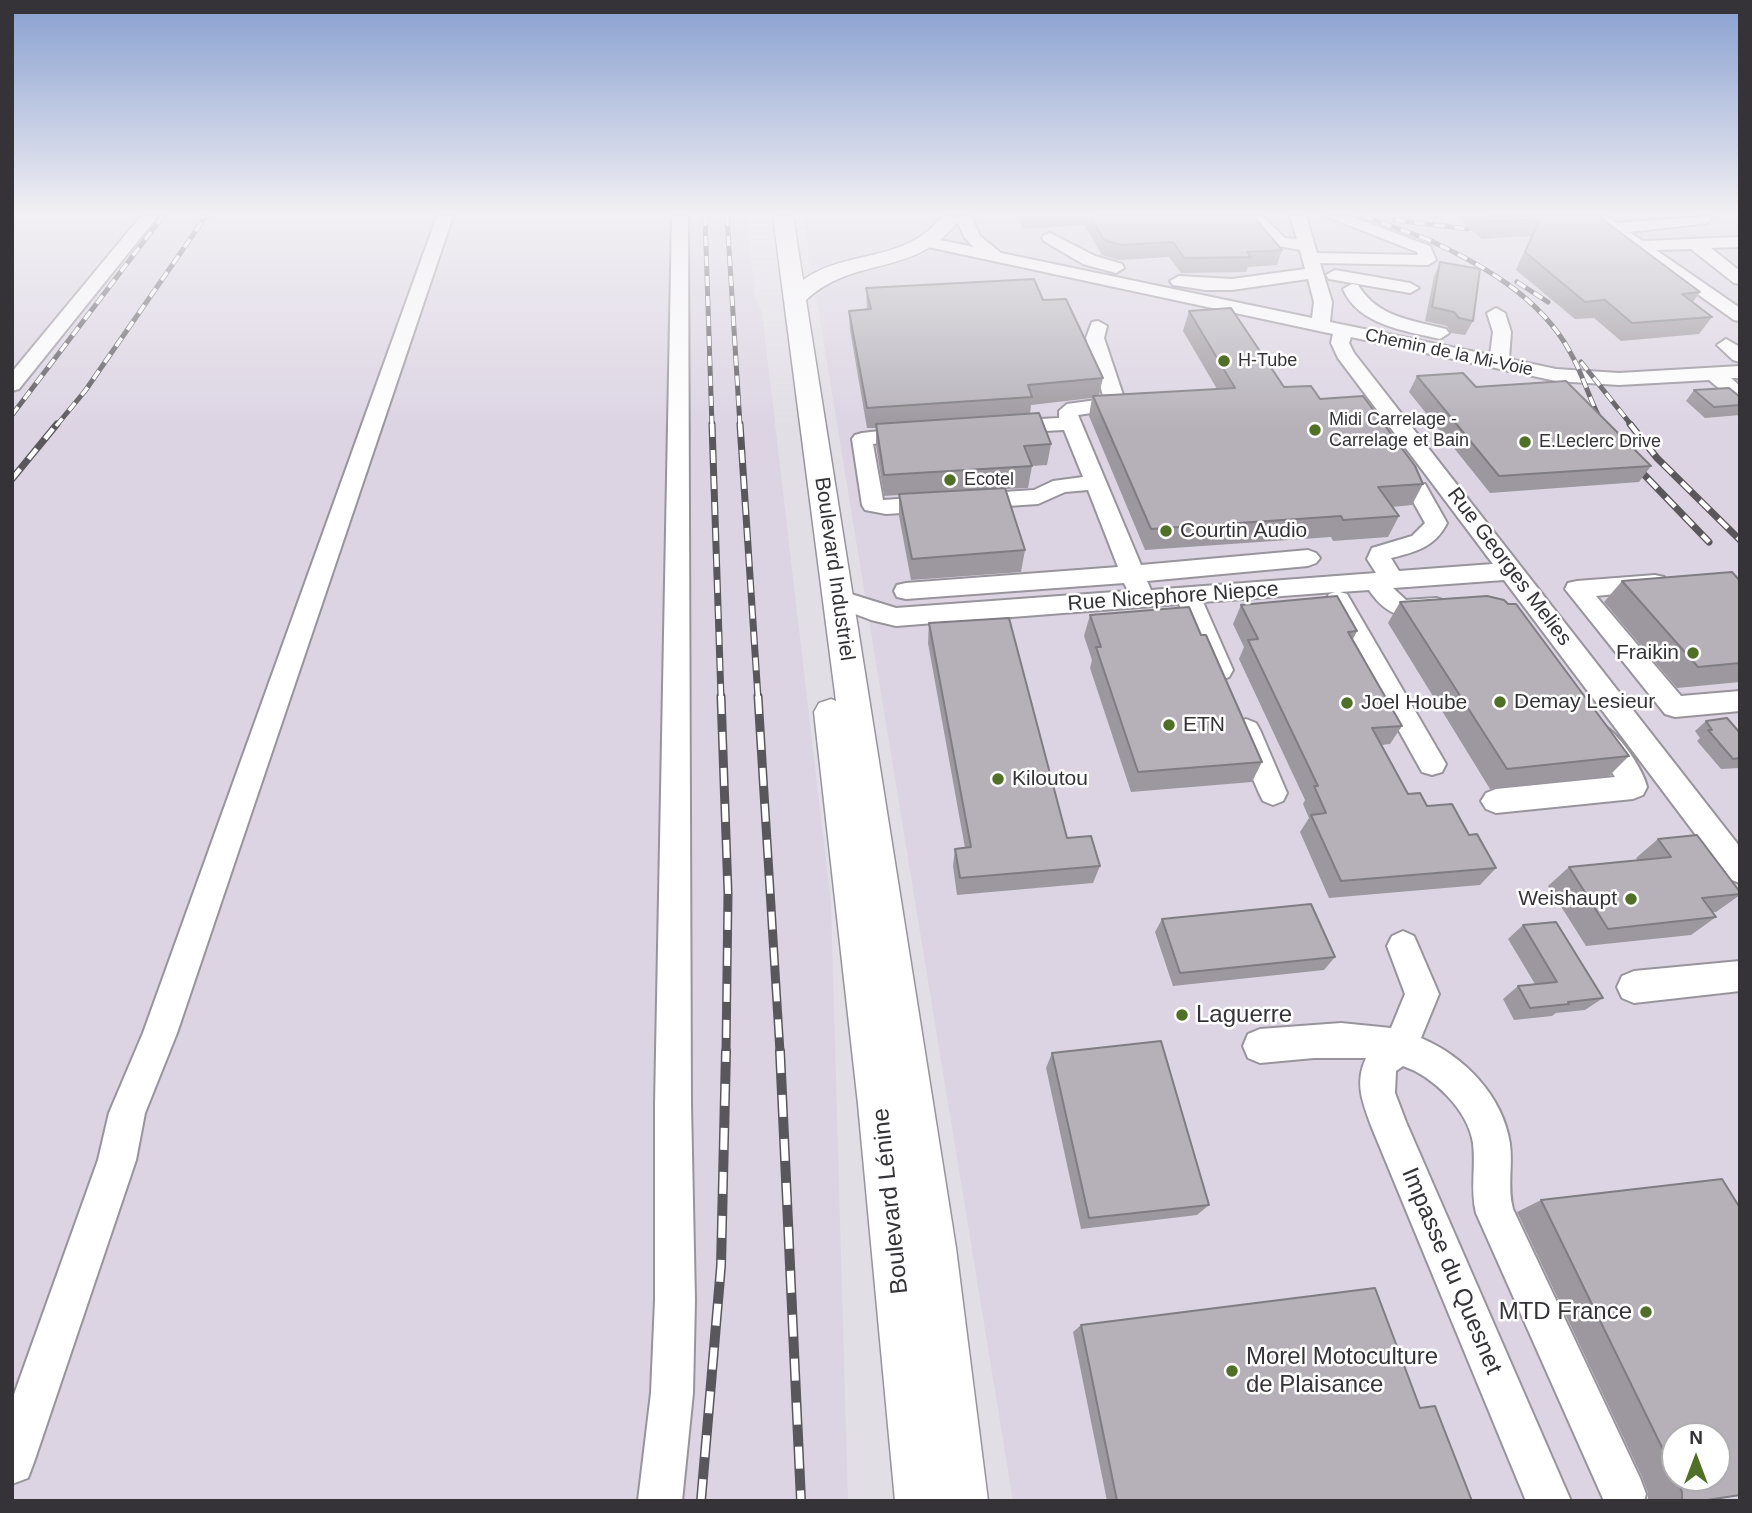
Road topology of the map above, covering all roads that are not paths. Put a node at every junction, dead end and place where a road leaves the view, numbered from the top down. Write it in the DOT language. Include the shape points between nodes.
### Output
graph roads {
  1 [pos="92,287"];
  2 [pos="420,287"];
  3 [pos="679,287"];
  4 [pos="780,287"];
  5 [pos="788,287"];
  6 [pos="810,287"];
  7 [pos="1162,287"];
  8 [pos="1319,287"];
  9 [pos="1405,287"];
  10 [pos="1697,287"];
  11 [pos="1410,288"];
  12 [pos="1353,289"];
  13 [pos="796,297"];
  14 [pos="1496,313"];
  15 [pos="1740,316"];
  16 [pos="1098,326"];
  17 [pos="1320,326"];
  18 [pos="1343,331"];
  19 [pos="1500,355"];
  20 [pos="1740,372"];
  21 [pos="1713,373"];
  22 [pos="12,385"];
  23 [pos="1740,396"];
  24 [pos="1071,423"];
  25 [pos="989,428"];
  26 [pos="935,432"];
  27 [pos="1096,483"];
  28 [pos="1417,489"];
  29 [pos="1308,558"];
  30 [pos="1512,571"];
  31 [pos="1132,574"];
  32 [pos="1384,581"];
  33 [pos="1681,581"];
  34 [pos="1329,585"];
  35 [pos="906,591"];
  36 [pos="1188,596"];
  37 [pos="838,598"];
  38 [pos="1142,599"];
  39 [pos="1464,605"];
  40 [pos="1613,632"];
  41 [pos="1563,637"];
  42 [pos="1740,701"];
  43 [pos="1588,719"];
  44 [pos="1656,759"];
  45 [pos="1620,762"];
  46 [pos="1432,764"];
  47 [pos="1273,793"];
  48 [pos="1496,801"];
  49 [pos="1725,832"];
  50 [pos="1740,870"];
  51 [pos="870,912"];
  52 [pos="1403,946"];
  53 [pos="1740,976"];
  54 [pos="1634,987"];
  55 [pos="1260,1046"];
  56 [pos="1400,1046"];
  57 [pos="12,1462"];
  58 [pos="1623,1494"];
  59 [pos="660,1501"];
  60 [pos="923,1501"];
  61 [pos="960,1501"];
  62 [pos="1549,1501"];
  1 -- 22 [label="street"];
  2 -- 57 [label="street" via="192,942 127,1113 117,1160"];
  3 -- 59 [label="street" via="675,1300 672,1393"];
  4 -- 51 [label="main road, Boulevard Industriel" via="829,693"];
  5 -- 13 [label="main road, Boulevard Industriel"];
  6 -- 13 [label="main road"];
  7 -- 17 [label="street, Chemin de la Mi-Voie"];
  8 -- 17 [label="street" via="1323,302"];
  9 -- 11 [label="street"];
  10 -- 15 [label="street"];
  12 -- 19 [label="street" via="1358,302 1391,319"];
  13 -- 37 [label="main road, Boulevard Industriel"];
  14 -- 19 [label="street" via="1502,326"];
  16 -- 24 [label="street" via="1095,338 1115,401 1107,406 1073,408 1068,415"];
  17 -- 18 [label="street, Chemin de la Mi-Voie"];
  18 -- 19 [label="street, Chemin de la Mi-Voie"];
  18 -- 30 [label="street, Rue Georges Melies" via="1340,343 1345,354"];
  19 -- 21 [label="street, Chemin de la Mi-Voie" via="1556,375 1605,379"];
  20 -- 21 [label="street, Chemin de la Mi-Voie"];
  21 -- 23 [label="street"];
  24 -- 25 [label="street"];
  24 -- 27 [label="street"];
  26 -- 27 [label="street" via="862,439 873,505 1038,496 1061,486"];
  27 -- 31 [label="street"];
  28 -- 32 [label="street" via="1436,523 1434,530 1414,544 1380,553"];
  29 -- 31 [label="street"];
  30 -- 32 [label="street, Rue Nicephore Niepce"];
  30 -- 41 [label="street, Rue Georges Melies"];
  31 -- 35 [label="street"];
  31 -- 38 [label="street"];
  32 -- 34 [label="street, Rue Nicephore Niepce"];
  32 -- 39 [label="street" via="1389,601 1399,608"];
  33 -- 40 [label="street" via="1577,589"];
  34 -- 36 [label="street, Rue Nicephore Niepce"];
  34 -- 46 [label="street"];
  36 -- 38 [label="street, Rue Nicephore Niepce"];
  36 -- 47 [label="street"];
  37 -- 38 [label="street, Rue Nicephore Niepce" via="896,617"];
  37 -- 51 [label="main road, Boulevard Industriel"];
  40 -- 41 [label="street"];
  40 -- 42 [label="street" via="1675,707"];
  41 -- 44 [label="street, Rue Georges Melies"];
  43 -- 45 [label="street"];
  44 -- 45 [label="street"];
  44 -- 49 [label="street, Rue Georges Melies" via="1686,799"];
  45 -- 48 [label="street" via="1633,787"];
  49 -- 50 [label="street, Rue Georges Melies"];
  51 -- 60 [label="main road, Boulevard Lénine" via="880,1104"];
  51 -- 61 [label="main road, Boulevard Lénine" via="932,1248"];
  52 -- 56 [label="street, Impasse du Quesnet" via="1422,994"];
  53 -- 54 [label="street"];
  55 -- 56 [label="street" via="1338,1039"];
  56 -- 58 [label="street" via="1453,1077 1485,1122 1495,1213"];
  56 -- 62 [label="street, Impasse du Quesnet" via="1384,1059 1377,1073 1377,1093"];
}
